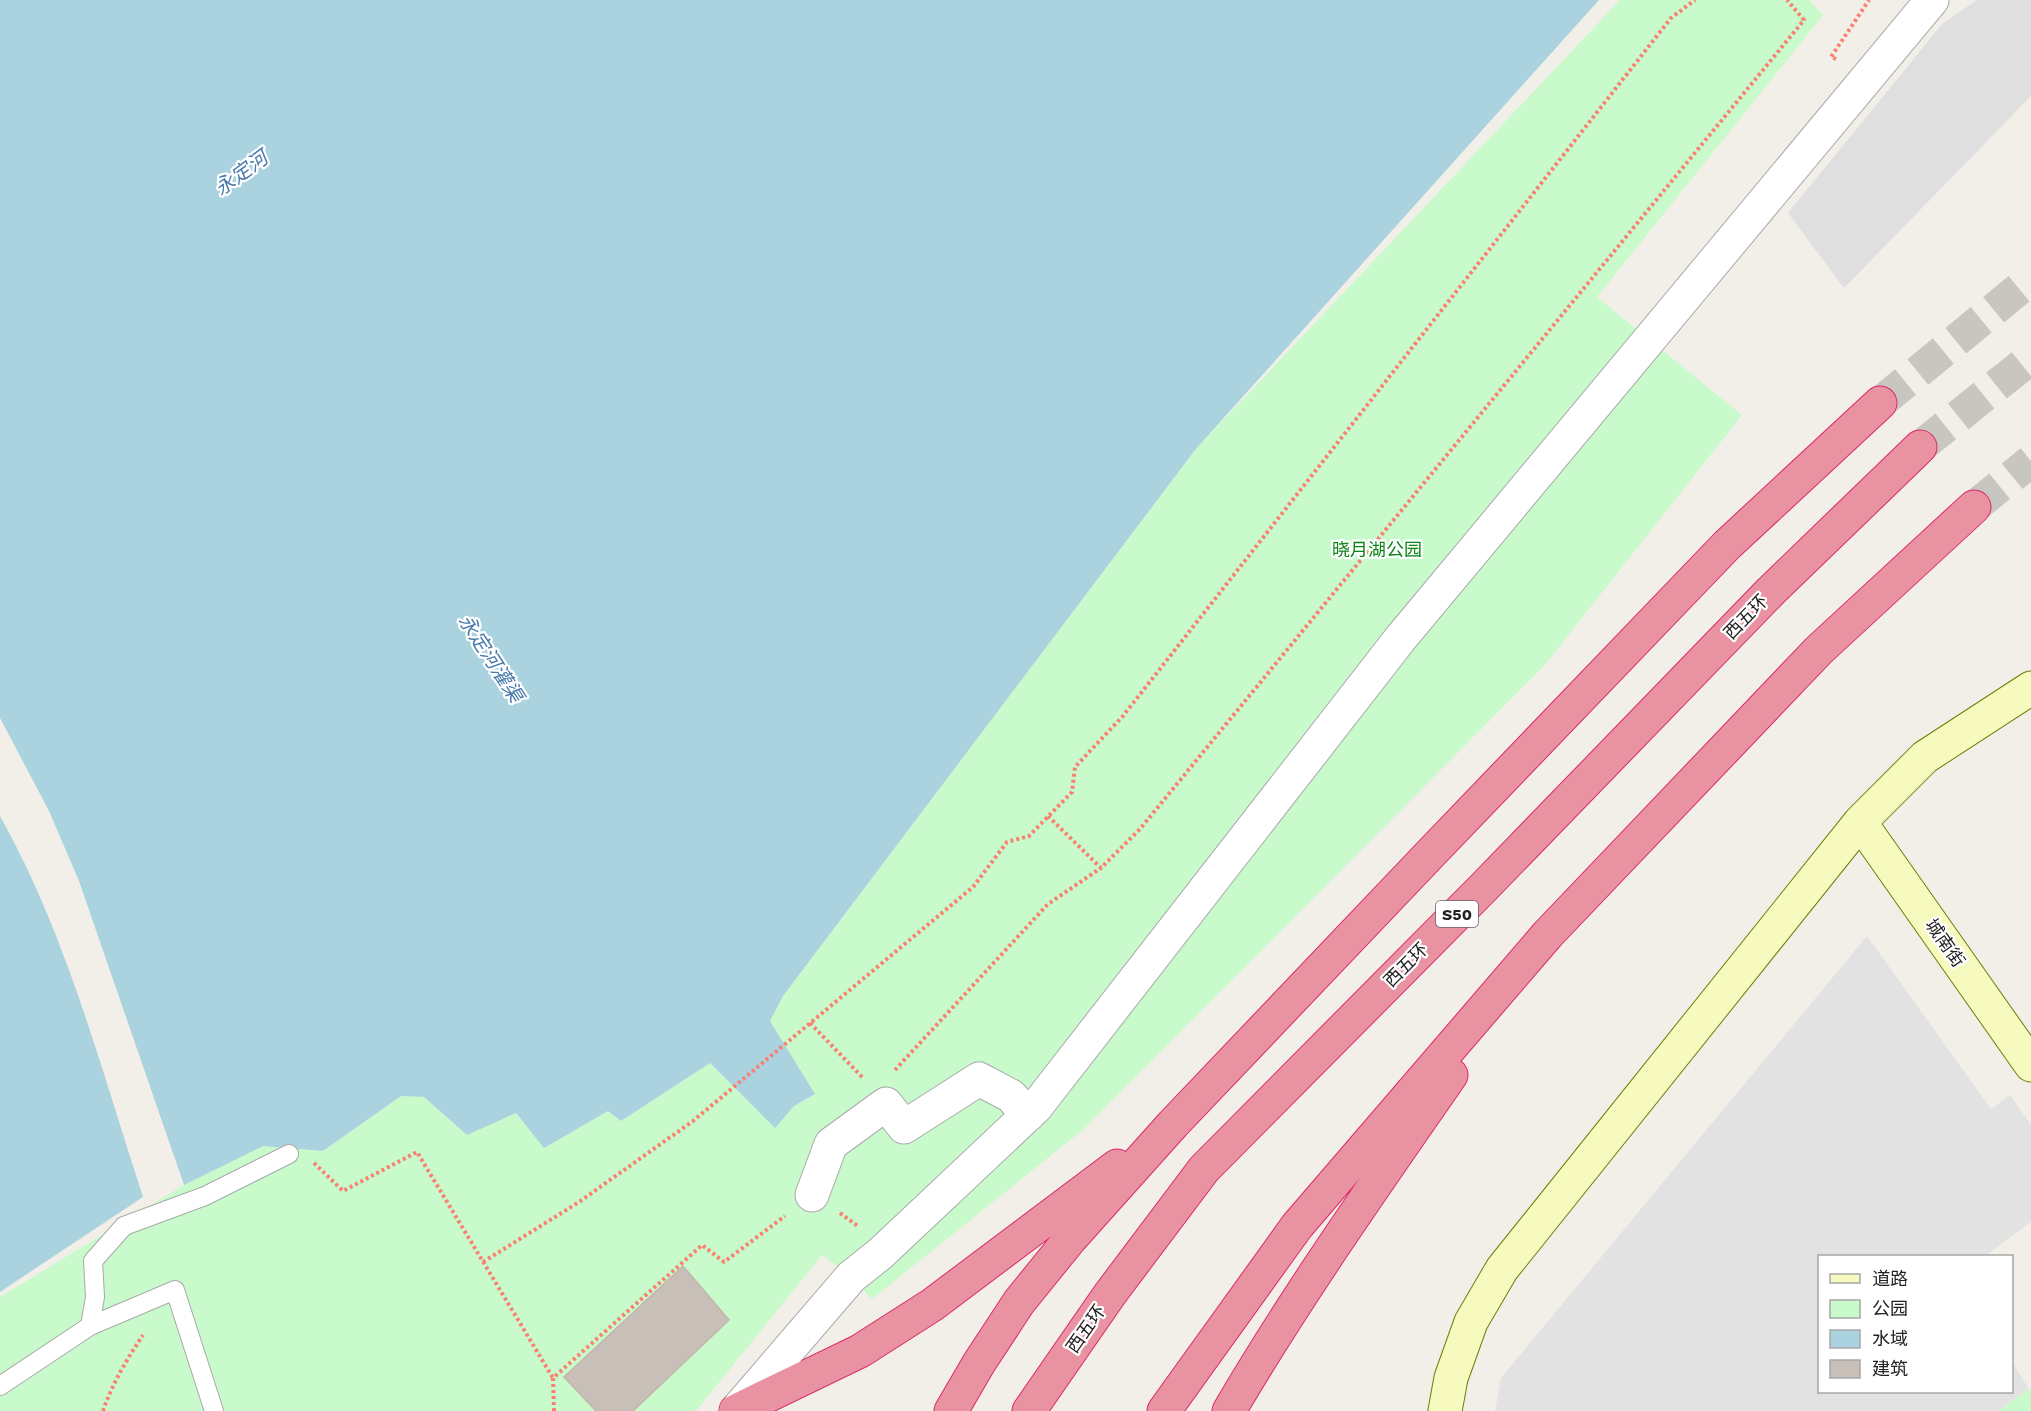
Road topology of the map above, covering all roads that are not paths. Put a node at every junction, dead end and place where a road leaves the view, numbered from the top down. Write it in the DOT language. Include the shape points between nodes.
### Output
graph roads {
  1 [pos="1932,0"];
  2 [pos="1880,403"];
  3 [pos="1920,447"];
  4 [pos="1974,507"];
  5 [pos="2031,688"];
  6 [pos="1860,822"];
  7 [pos="1548,934"];
  8 [pos="2031,1065"];
  9 [pos="1029,1115"];
  10 [pos="1173,1124"];
  11 [pos="289,1154"];
  12 [pos="812,1195"];
  13 [pos="90,1326"];
  14 [pos="0,1386"];
  15 [pos="214,1411"];
  16 [pos="736,1411"];
  17 [pos="951,1411"];
  18 [pos="1029,1411"];
  19 [pos="1164,1411"];
  20 [pos="1229,1411"];
  21 [pos="1445,1411"];
  1 -- 9 [label="street" via="1400,639"];
  2 -- 10 [label="highway" via="1719,554"];
  3 -- 18 [label="highway, 西五环 / S50" via="1771,591 1204,1169"];
  4 -- 7 [label="highway" via="1819,650"];
  5 -- 6 [label="street" via="1925,758"];
  6 -- 8 [label="street, 城南街"];
  6 -- 21 [label="street" via="1502,1269 1471,1322 1451,1378"];
  7 -- 19 [label="highway" via="1297,1226"];
  7 -- 20 [label="highway" via="1333,1246"];
  9 -- 12 [label="street" via="1011,1095 979,1079 904,1127 881,1098 831,1144"];
  9 -- 16 [label="street" via="851,1277"];
  10 -- 16 [label="highway" via="932,1305 860,1352"];
  10 -- 17 [label="highway" via="1019,1302"];
  11 -- 13 [label="lane" via="205,1196 124,1226 93,1261 95,1297"];
  13 -- 14 [label="lane"];
  13 -- 15 [label="lane" via="175,1290"];
}
